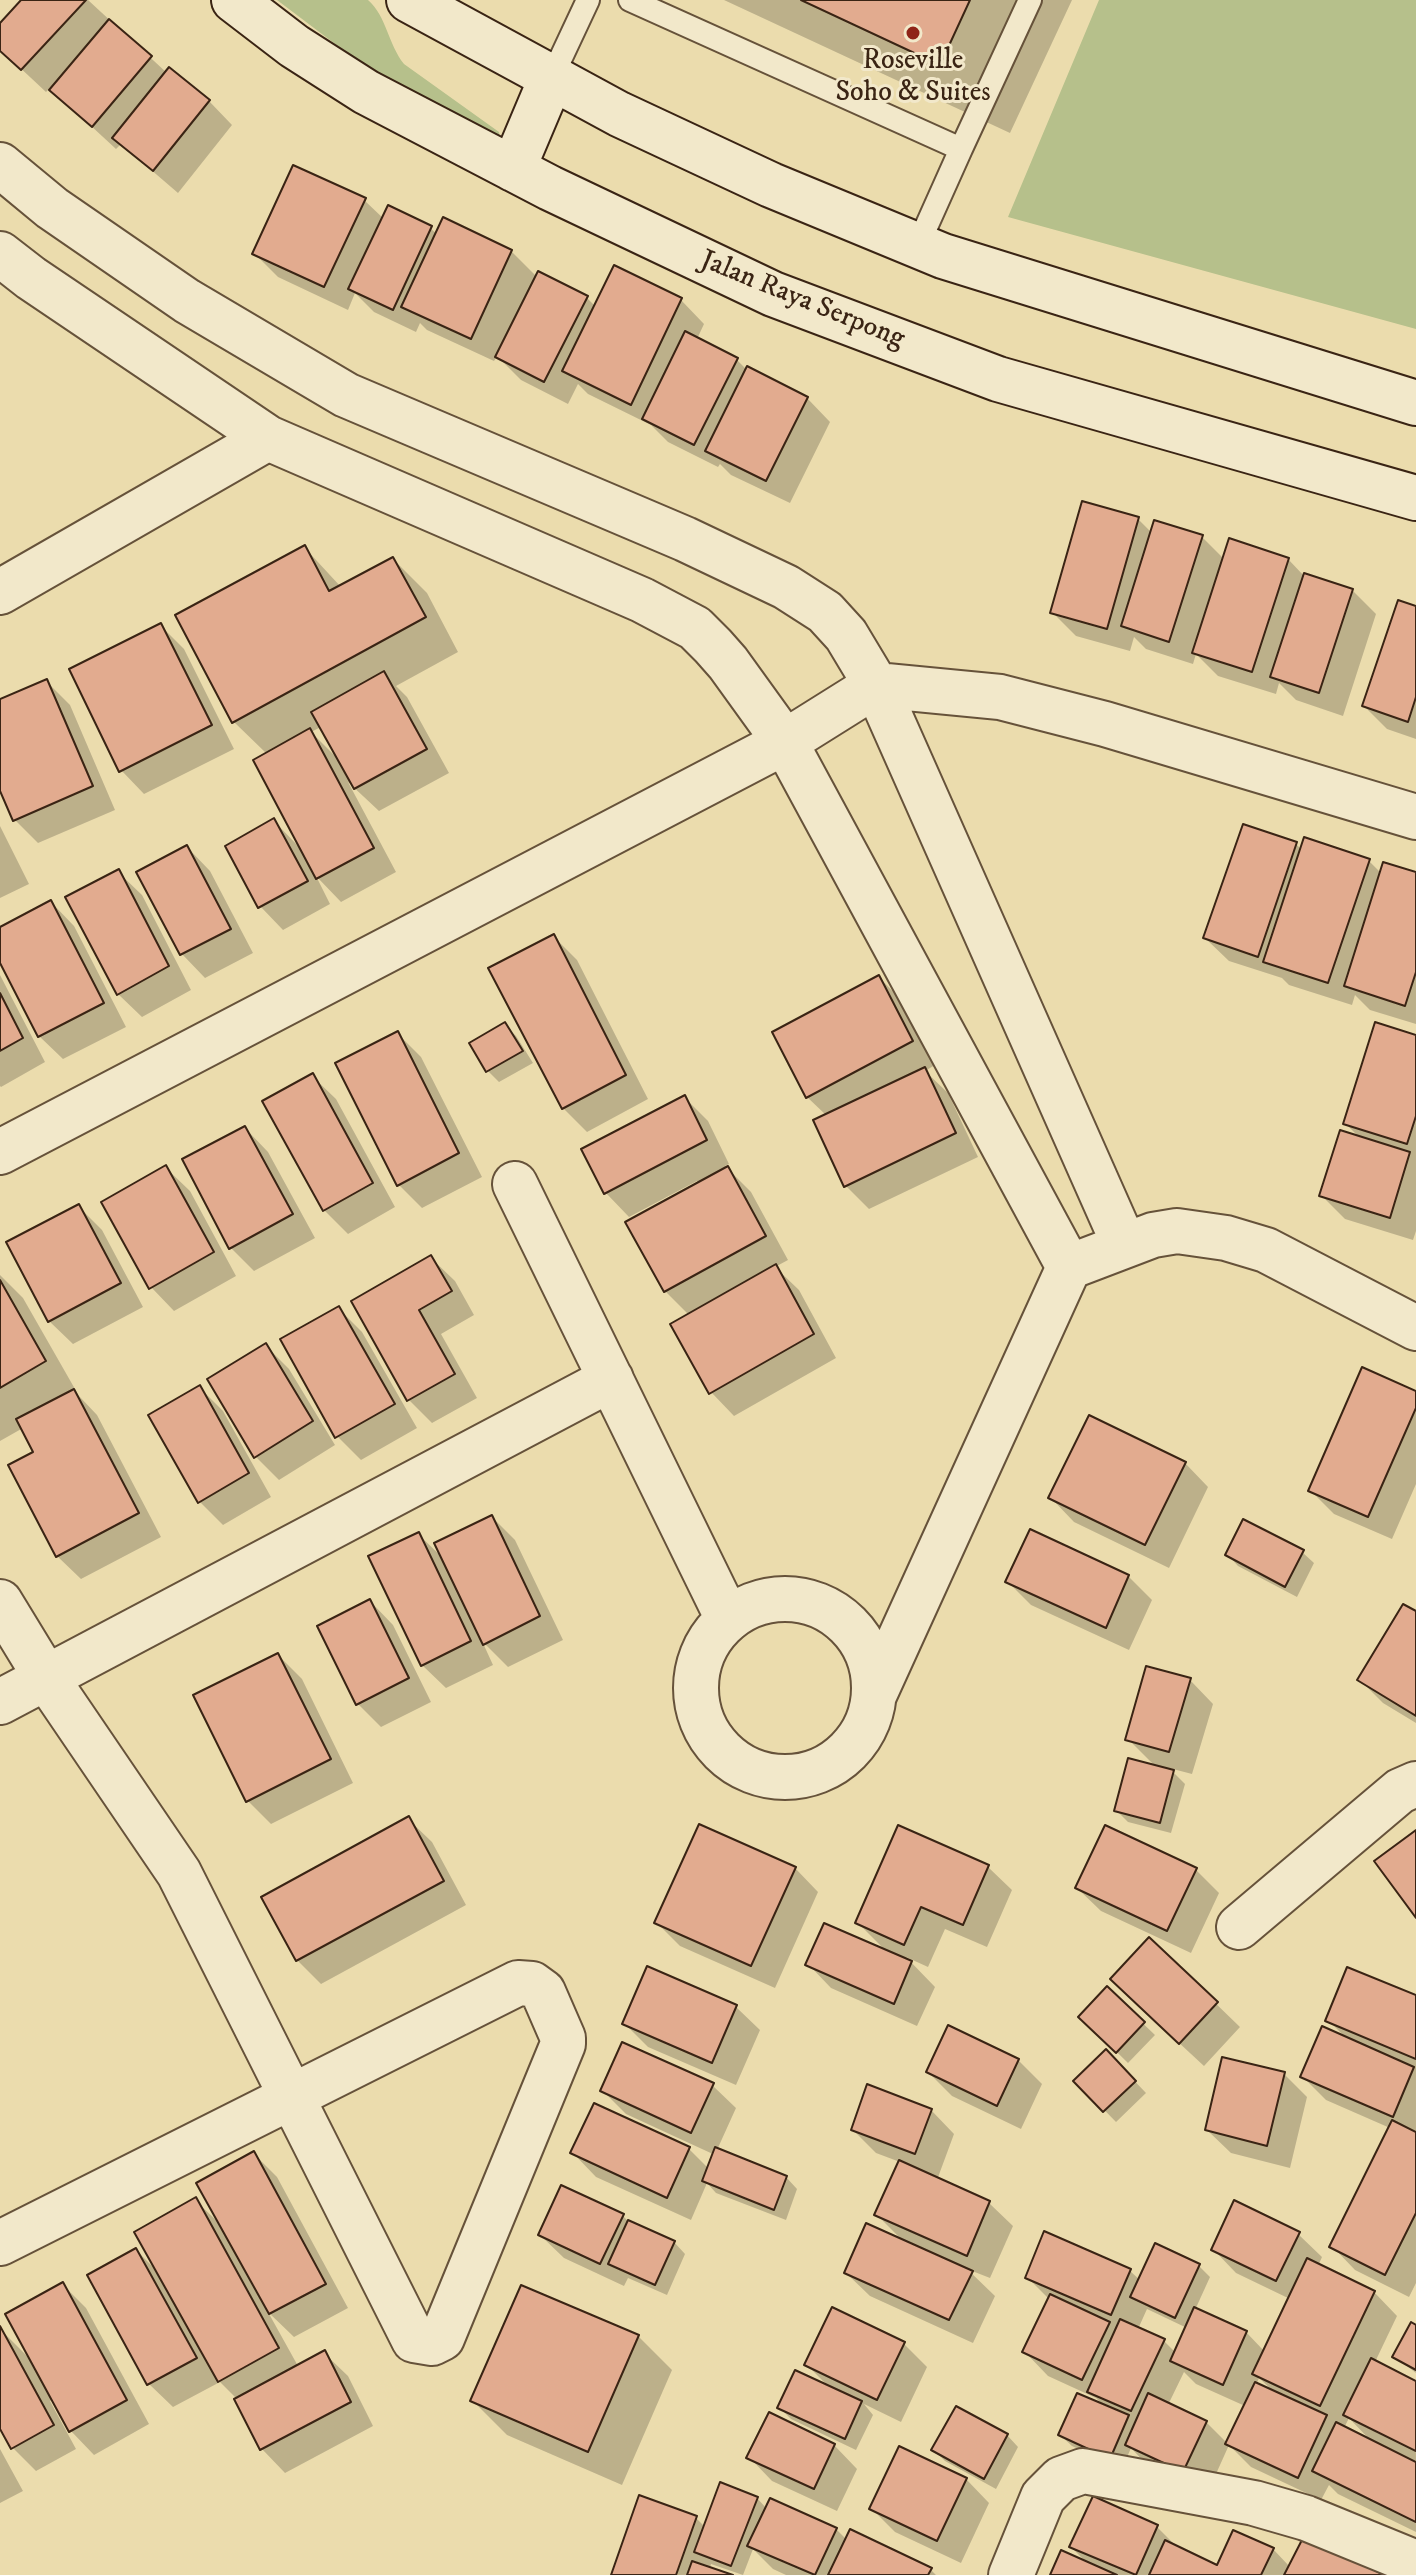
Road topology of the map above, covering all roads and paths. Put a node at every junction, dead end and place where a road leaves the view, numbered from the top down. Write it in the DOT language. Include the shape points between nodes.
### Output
graph roads {
  1 [pos="234,0"];
  2 [pos="409,0"];
  3 [pos="588,0"];
  4 [pos="630,0"];
  5 [pos="1030,0"];
  6 [pos="551,79"];
  7 [pos="961,149"];
  8 [pos="0,165"];
  9 [pos="513,169"];
  10 [pos="918,245"];
  11 [pos="0,254"];
  12 [pos="1416,403"];
  13 [pos="268,438"];
  14 [pos="1416,498"];
  15 [pos="0,592"];
  16 [pos="876,685"];
  17 [pos="785,742"];
  18 [pos="1416,817"];
  19 [pos="0,1152"];
  20 [pos="515,1184"];
  21 [pos="1124,1244"];
  22 [pos="1069,1267"];
  23 [pos="1416,1328"];
  24 [pos="611,1379"];
  25 [pos="0,1602"];
  26 [pos="728,1619"];
  27 [pos="47,1679"];
  28 [pos="875,1693"];
  29 [pos="0,1702"];
  30 [pos="1416,1784"];
  31 [pos="1239,1927"];
  32 [pos="294,2097"];
  33 [pos="0,2243"];
  34 [pos="1416,2563"];
  35 [pos="1011,2575"];
  1 -- 9 [label="street, Jalan Raya Serpong" via="366,92"];
  2 -- 6 [label="street"];
  3 -- 6 [label="lane"];
  4 -- 7 [label="lane"];
  5 -- 7 [label="lane"];
  6 -- 9 [label="street"];
  6 -- 10 [label="street" via="771,185"];
  7 -- 10 [label="lane"];
  8 -- 16 [label="street" via="52,208 187,301 346,395 786,587 825,612 846,635"];
  9 -- 14 [label="street, Jalan Raya Serpong" via="773,294 998,379"];
  10 -- 12 [label="street"];
  11 -- 13 [label="street"];
  13 -- 15 [label="street"];
  13 -- 17 [label="street" via="642,600 695,628 728,663"];
  16 -- 17 [label="street"];
  16 -- 18 [label="street" via="1000,697"];
  16 -- 21 [label="street"];
  17 -- 19 [label="street"];
  17 -- 22 [label="street"];
  20 -- 24 [label="street"];
  21 -- 22 [label="street"];
  21 -- 23 [label="street" via="1177,1231 1226,1238 1266,1250"];
  22 -- 28 [label="street"];
  24 -- 26 [label="street"];
  24 -- 27 [label="street"];
  25 -- 27 [label="street"];
  26 -- 28 [label="street" via="753,1604 783,1598 812,1601 859,1636 871,1663"];
  26 -- 28 [label="street" via="707,1643 696,1674 696,1706 708,1737 730,1761 769,1776 791,1778 822,1770 855,1743 867,1725"];
  27 -- 29 [label="street"];
  27 -- 32 [label="street" via="179,1873"];
  30 -- 31 [label="street" via="1400,1791"];
  32 -- 32 [label="street" via="518,1983 543,1992 563,2044 442,2338 432,2343 414,2340"];
  32 -- 33 [label="street"];
  34 -- 35 [label="street" via="1254,2503 1083,2471 1061,2479 1043,2497"];
}
